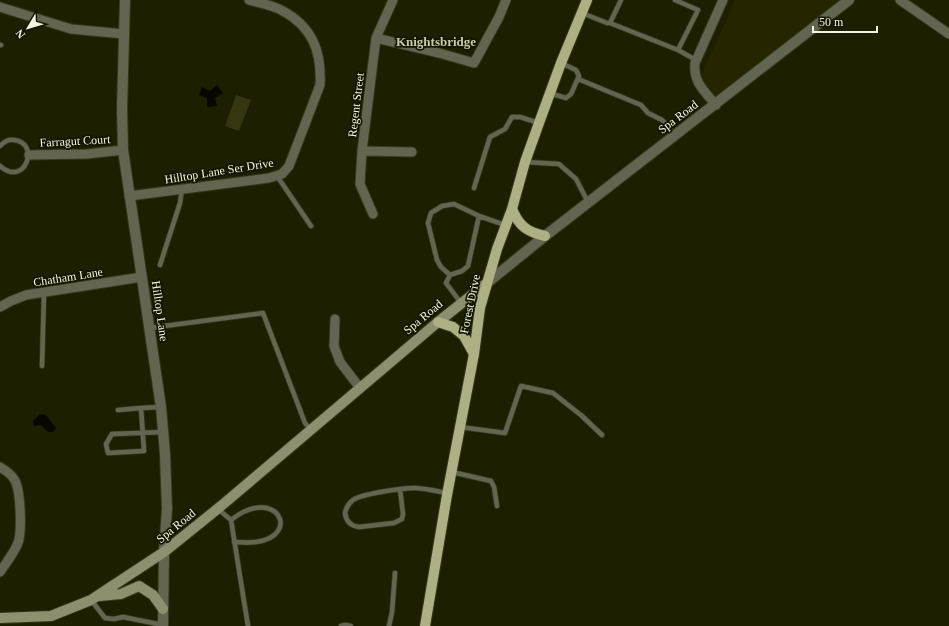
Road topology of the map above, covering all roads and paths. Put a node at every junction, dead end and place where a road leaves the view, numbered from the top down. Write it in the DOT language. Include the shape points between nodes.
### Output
graph roads {
  1 [pos="125,0"];
  2 [pos="249,0"];
  3 [pos="393,0"];
  4 [pos="506,0"];
  5 [pos="588,0"];
  6 [pos="621,0"];
  7 [pos="675,0"];
  8 [pos="723,0"];
  9 [pos="849,0"];
  10 [pos="900,0"];
  11 [pos="0,7"];
  12 [pos="582,13"];
  13 [pos="610,23"];
  14 [pos="124,34"];
  15 [pos="949,34"];
  16 [pos="376,38"];
  17 [pos="678,50"];
  18 [pos="696,60"];
  19 [pos="561,63"];
  20 [pos="578,79"];
  21 [pos="549,94"];
  22 [pos="716,105"];
  23 [pos="538,123"];
  24 [pos="674,136"];
  25 [pos="0,146"];
  26 [pos="123,150"];
  27 [pos="362,151"];
  28 [pos="412,152"];
  29 [pos="29,155"];
  30 [pos="525,162"];
  31 [pos="0,166"];
  32 [pos="277,176"];
  33 [pos="474,188"];
  34 [pos="182,189"];
  35 [pos="129,196"];
  36 [pos="588,202"];
  37 [pos="512,208"];
  38 [pos="373,214"];
  39 [pos="479,216"];
  40 [pos="311,226"];
  41 [pos="505,226"];
  42 [pos="545,236"];
  43 [pos="160,265"];
  44 [pos="450,275"];
  45 [pos="142,277"];
  46 [pos="487,283"];
  47 [pos="44,293"];
  48 [pos="461,303"];
  49 [pos="0,307"];
  50 [pos="335,319"];
  51 [pos="438,322"];
  52 [pos="149,328"];
  53 [pos="474,354"];
  54 [pos="42,366"];
  55 [pos="360,388"];
  56 [pos="161,406"];
  57 [pos="141,408"];
  58 [pos="118,410"];
  59 [pos="460,427"];
  60 [pos="310,430"];
  61 [pos="163,432"];
  62 [pos="143,433"];
  63 [pos="602,435"];
  64 [pos="0,468"];
  65 [pos="451,472"];
  66 [pos="400,489"];
  67 [pos="447,493"];
  68 [pos="497,506"];
  69 [pos="218,508"];
  70 [pos="231,520"];
  71 [pos="234,542"];
  72 [pos="164,552"];
  73 [pos="0,572"];
  74 [pos="395,573"];
  75 [pos="94,598"];
  76 [pos="163,609"];
  77 [pos="0,618"];
  78 [pos="163,626"];
  79 [pos="248,626"];
  80 [pos="342,626"];
  81 [pos="351,626"];
  82 [pos="389,626"];
  83 [pos="425,626"];
  1 -- 14 [label="street, Hilltop Lane"];
  2 -- 32 [label="street, Hilltop Lane Ser Drive" via="280,9 299,21 311,36 319,54 320,85 289,166"];
  3 -- 16 [label="street, Regent Street"];
  4 -- 16 [label="street" via="474,63"];
  5 -- 12 [label="main road, Forest Drive"];
  6 -- 13 [label="lane"];
  7 -- 17 [label="lane" via="698,10"];
  8 -- 18 [label="street"];
  9 -- 22 [label="street, Spa Road"];
  10 -- 15 [label="street"];
  11 -- 14 [label="street" via="71,28"];
  12 -- 13 [label="lane"];
  12 -- 19 [label="main road, Forest Drive"];
  13 -- 17 [label="lane"];
  14 -- 26 [label="street, Hilltop Lane"];
  16 -- 27 [label="street, Regent Street"];
  17 -- 18 [label="lane"];
  18 -- 22 [label="street" via="694,70 699,84"];
  19 -- 20 [label="lane" via="576,70 580,76"];
  19 -- 21 [label="main road, Forest Drive"];
  20 -- 21 [label="lane" via="571,94 566,98"];
  20 -- 24 [label="lane" via="641,105 662,120"];
  21 -- 23 [label="main road, Forest Drive"];
  22 -- 24 [label="street, Spa Road"];
  23 -- 30 [label="main road, Forest Drive"];
  23 -- 33 [label="lane" via="512,117 505,128 490,138"];
  24 -- 36 [label="street, Spa Road"];
  25 -- 29 [label="lane" via="8,140 14,140 25,146"];
  26 -- 29 [label="street, Farragut Court" via="87,154"];
  26 -- 35 [label="street, Hilltop Lane"];
  27 -- 28 [label="street"];
  27 -- 38 [label="street, Regent Street" via="360,184"];
  29 -- 31 [label="lane" via="27,164 17,172 4,170"];
  30 -- 36 [label="lane" via="559,164 576,179"];
  30 -- 37 [label="main road, Forest Drive"];
  32 -- 34 [label="street, Hilltop Lane Ser Drive"];
  32 -- 40 [label="lane"];
  34 -- 35 [label="street, Hilltop Lane Ser Drive"];
  34 -- 43 [label="lane"];
  35 -- 45 [label="street, Hilltop Lane"];
  36 -- 42 [label="street, Spa Road"];
  37 -- 41 [label="main road, Forest Drive"];
  37 -- 42 [label="main road" via="524,228"];
  39 -- 41 [label="lane"];
  39 -- 44 [label="lane" via="468,266"];
  39 -- 44 [label="lane" via="454,204 442,206 431,213 428,223 437,260"];
  41 -- 46 [label="main road, Forest Drive"];
  42 -- 46 [label="street, Spa Road"];
  44 -- 48 [label="lane" via="446,283"];
  45 -- 47 [label="street, Chatham Lane"];
  45 -- 52 [label="street, Hilltop Lane"];
  46 -- 48 [label="main road, Spa Road"];
  46 -- 53 [label="main road, Forest Drive" via="480,308"];
  47 -- 49 [label="street, Chatham Lane" via="26,295"];
  47 -- 54 [label="lane"];
  48 -- 51 [label="main road, Spa Road"];
  50 -- 55 [label="street" via="334,346 340,362"];
  51 -- 53 [label="main road" via="453,326 464,336"];
  51 -- 55 [label="main road, Spa Road"];
  52 -- 56 [label="street, Hilltop Lane"];
  52 -- 60 [label="lane" via="263,313 305,423"];
  53 -- 59 [label="main road, Forest Drive"];
  55 -- 60 [label="main road, Spa Road"];
  56 -- 57 [label="lane"];
  56 -- 61 [label="street, Hilltop Lane"];
  57 -- 58 [label="lane"];
  57 -- 62 [label="lane"];
  59 -- 63 [label="lane" via="505,433 521,386 553,392"];
  59 -- 65 [label="main road, Forest Drive"];
  60 -- 69 [label="main road, Spa Road"];
  61 -- 62 [label="lane"];
  61 -- 72 [label="street, Hilltop Lane" via="167,509"];
  62 -- 62 [label="lane" via="112,434 106,444 108,453 144,451"];
  64 -- 73 [label="street" via="14,479 19,492 20,535 17,545"];
  65 -- 67 [label="main road, Forest Drive"];
  65 -- 68 [label="lane" via="491,481"];
  66 -- 66 [label="lane" via="354,499 344,513 348,522 354,527 359,527 394,523 402,519"];
  66 -- 67 [label="lane" via="415,488"];
  67 -- 83 [label="main road, Forest Drive"];
  69 -- 70 [label="lane"];
  69 -- 72 [label="main road, Spa Road"];
  70 -- 71 [label="lane"];
  70 -- 71 [label="lane" via="240,513 257,508 273,510 280,518 280,527 275,535 256,542"];
  71 -- 79 [label="lane"];
  72 -- 75 [label="main road, Spa Road"];
  72 -- 76 [label="street, Hilltop Lane"];
  74 -- 82 [label="lane"];
  75 -- 76 [label="main road" via="121,594 139,586 153,595"];
  75 -- 77 [label="main road, Spa Road" via="51,616"];
  75 -- 78 [label="lane" via="105,618 124,617"];
  76 -- 78 [label="street, Hilltop Lane"];
  80 -- 81 [label="lane"];
}
